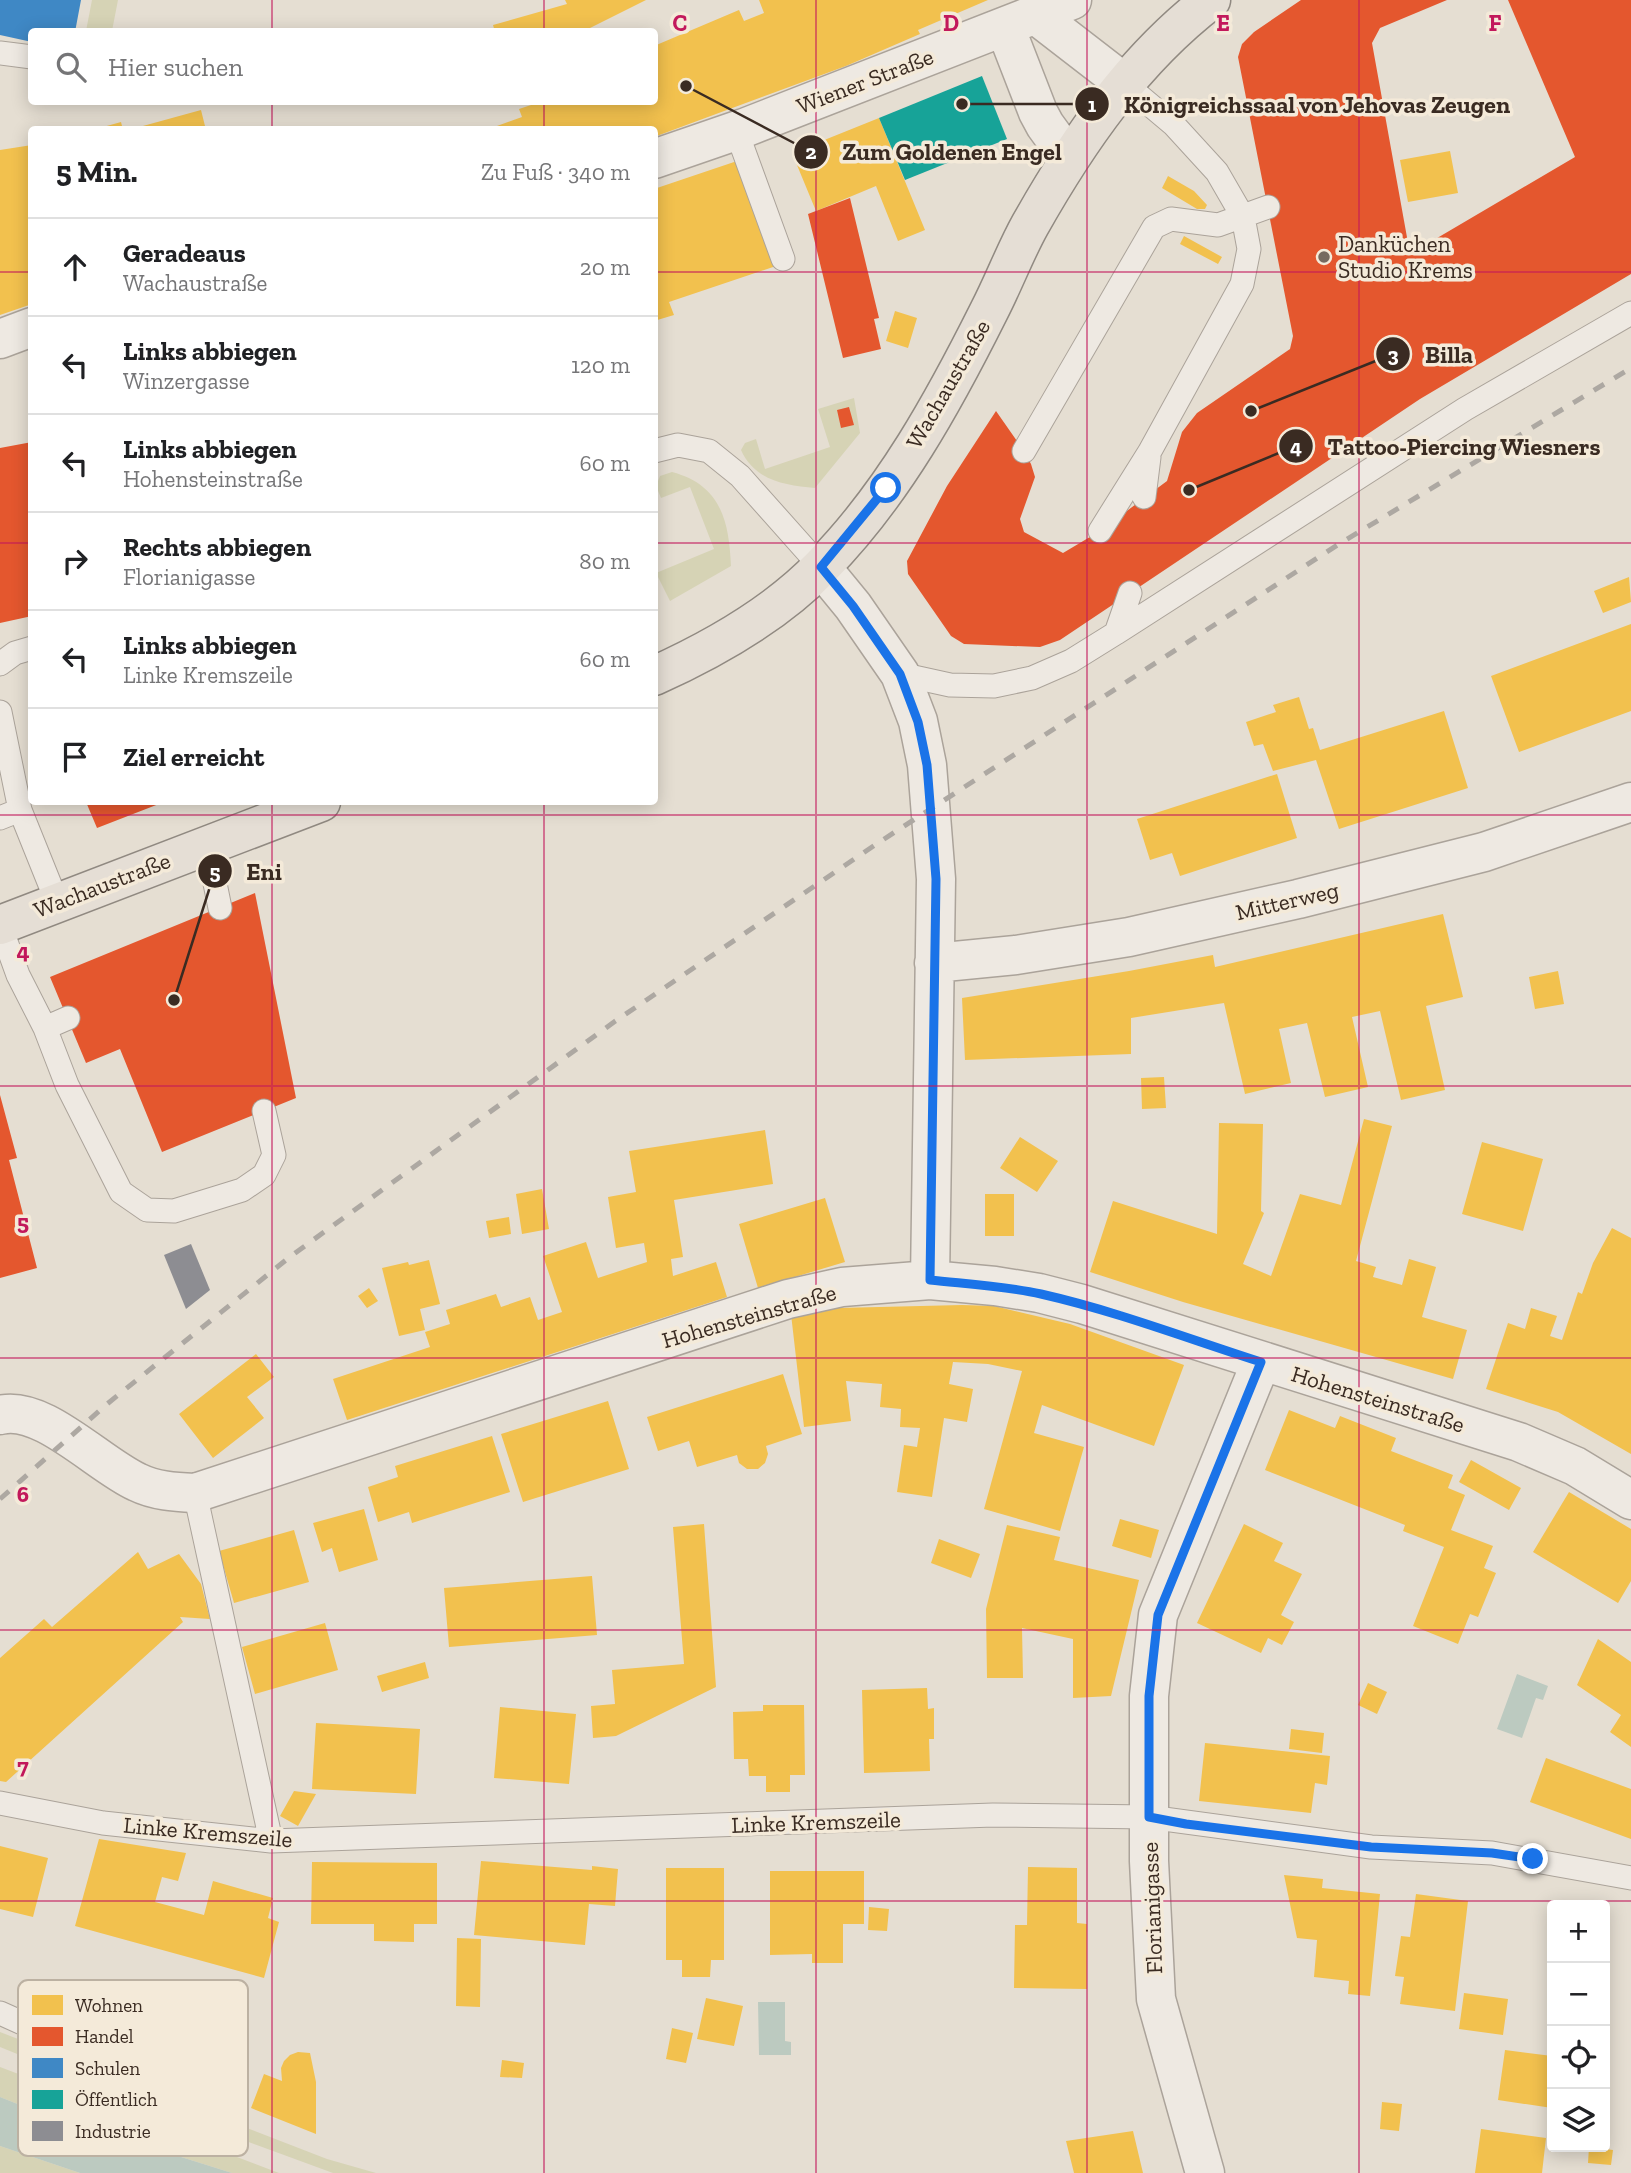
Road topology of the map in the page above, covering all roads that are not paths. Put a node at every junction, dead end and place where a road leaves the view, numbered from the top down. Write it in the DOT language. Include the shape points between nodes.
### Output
graph roads {
  1 [pos="1073,0"];
  2 [pos="1212,0"];
  3 [pos="1020,21"];
  4 [pos="0,53"];
  5 [pos="28,56"];
  6 [pos="1124,83"];
  7 [pos="736,130"];
  8 [pos="658,158"];
  9 [pos="1069,158"];
  10 [pos="1268,207"];
  11 [pos="1243,217"];
  12 [pos="783,259"];
  13 [pos="1631,313"];
  14 [pos="28,328"];
  15 [pos="0,338"];
  16 [pos="658,450"];
  17 [pos="1024,451"];
  18 [pos="1150,451"];
  19 [pos="1144,497"];
  20 [pos="1100,531"];
  21 [pos="821,567"];
  22 [pos="1130,593"];
  23 [pos="1116,633"];
  24 [pos="28,649"];
  25 [pos="0,664"];
  26 [pos="658,674"];
  27 [pos="900,674"];
  28 [pos="0,712"];
  29 [pos="1631,802"];
  30 [pos="313,805"];
  31 [pos="10,814"];
  32 [pos="207,844"];
  33 [pos="57,902"];
  34 [pos="219,908"];
  35 [pos="0,925"];
  36 [pos="934,963"];
  37 [pos="68,1018"];
  38 [pos="45,1028"];
  39 [pos="264,1111"];
  40 [pos="930,1280"];
  41 [pos="1261,1362"];
  42 [pos="0,1415"];
  43 [pos="195,1493"];
  44 [pos="1631,1500"];
  45 [pos="0,1803"];
  46 [pos="1149,1817"];
  47 [pos="271,1841"];
  48 [pos="1631,1878"];
  49 [pos="0,2013"];
  50 [pos="18,2021"];
  51 [pos="1205,2173"];
  1 -- 3 [label="street, Wiener Straße"];
  2 -- 6 [label="main road, Wachaustraße"];
  3 -- 6 [label="street"];
  3 -- 7 [label="street, Wiener Straße"];
  3 -- 9 [label="street" via="1038,112"];
  4 -- 5 [label="lane"];
  6 -- 9 [label="main road, Wachaustraße"];
  6 -- 11 [label="lane" via="1174,125 1217,172"];
  7 -- 8 [label="street, Wiener Straße"];
  7 -- 12 [label="lane"];
  9 -- 21 [label="main road, Wachaustraße" via="1028,228 929,424 886,488"];
  10 -- 11 [label="lane"];
  11 -- 17 [label="lane" via="1218,225 1171,219 1154,227"];
  11 -- 18 [label="lane" via="1249,249 1242,284"];
  13 -- 23 [label="lane" via="1465,409"];
  14 -- 15 [label="street"];
  16 -- 21 [label="lane" via="678,445 709,450 740,475"];
  18 -- 19 [label="lane"];
  18 -- 20 [label="lane"];
  21 -- 26 [label="main road, Wachaustraße" via="732,636"];
  21 -- 27 [label="street"];
  22 -- 23 [label="lane"];
  23 -- 27 [label="lane" via="1071,661 1032,678 993,687 950,685"];
  24 -- 25 [label="lane"];
  27 -- 36 [label="street" via="918,722 927,765 936,879"];
  28 -- 31 [label="lane"];
  29 -- 36 [label="street, Mitterweg" via="1484,852 1298,900 1129,937 1016,956"];
  30 -- 32 [label="main road, Wachaustraße"];
  31 -- 33 [label="lane"];
  32 -- 33 [label="main road, Wachaustraße"];
  32 -- 34 [label="lane"];
  33 -- 35 [label="main road, Wachaustraße"];
  35 -- 38 [label="lane" via="18,975"];
  36 -- 40 [label="street"];
  37 -- 38 [label="lane"];
  38 -- 39 [label="lane" via="121,1192 147,1210 174,1211 242,1190 264,1175 274,1155"];
  40 -- 41 [label="street, Hohensteinstraße" via="1038,1293"];
  40 -- 43 [label="street, Hohensteinstraße" via="842,1287 788,1299"];
  41 -- 44 [label="street, Hohensteinstraße" via="1519,1442 1574,1466"];
  41 -- 46 [label="street, Florianigasse" via="1158,1615 1149,1696"];
  42 -- 43 [label="street, Hohensteinstraße" via="13,1411 37,1419 137,1482 167,1492"];
  43 -- 47 [label="lane"];
  45 -- 47 [label="lane, Linke Kremszeile" via="103,1823"];
  46 -- 47 [label="lane, Linke Kremszeile" via="993,1815"];
  46 -- 48 [label="lane, Linke Kremszeile" via="1371,1847 1492,1853"];
  46 -- 51 [label="street, Florianigasse" via="1156,1999"];
  49 -- 50 [label="lane"];
}
